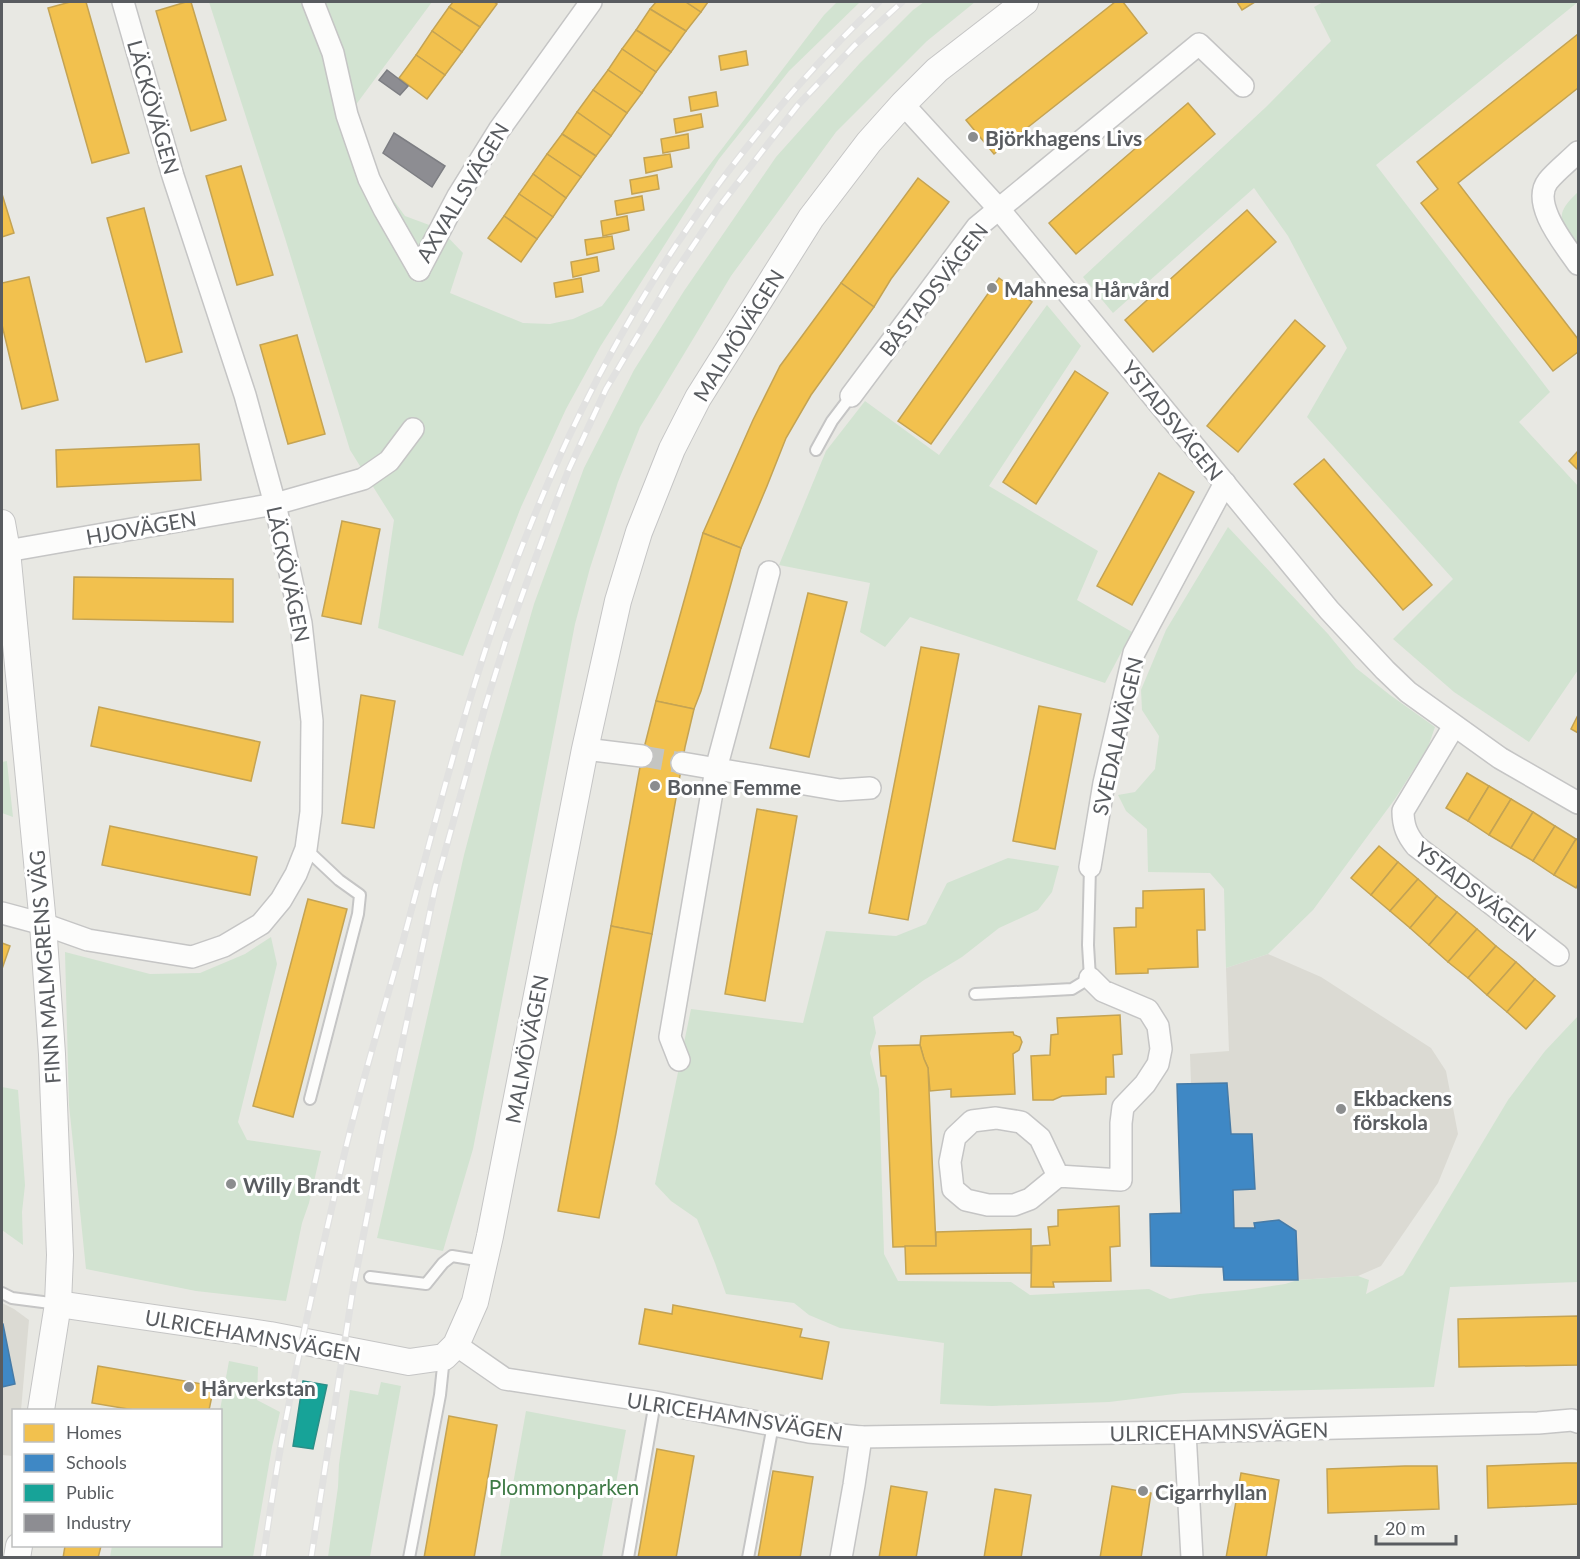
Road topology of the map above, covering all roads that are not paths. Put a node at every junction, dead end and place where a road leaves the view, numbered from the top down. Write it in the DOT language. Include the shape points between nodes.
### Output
graph roads {
  1 [pos="123,2"];
  2 [pos="313,2"];
  3 [pos="591,2"];
  4 [pos="1025,2"];
  5 [pos="1243,86"];
  6 [pos="903,104"];
  7 [pos="1578,152"];
  8 [pos="998,208"];
  9 [pos="1578,264"];
  10 [pos="852,396"];
  11 [pos="413,429"];
  12 [pos="816,450"];
  13 [pos="1225,483"];
  14 [pos="275,504"];
  15 [pos="2,524"];
  16 [pos="7,551"];
  17 [pos="769,572"];
  18 [pos="1454,726"];
  19 [pos="585,749"];
  20 [pos="642,756"];
  21 [pos="682,763"];
  22 [pos="716,769"];
  23 [pos="870,788"];
  24 [pos="1578,803"];
  25 [pos="306,849"];
  26 [pos="1090,867"];
  27 [pos="2,913"];
  28 [pos="43,924"];
  29 [pos="1558,955"];
  30 [pos="1090,978"];
  31 [pos="975,994"];
  32 [pos="679,1060"];
  33 [pos="310,1100"];
  34 [pos="1058,1176"];
  35 [pos="484,1261"];
  36 [pos="370,1277"];
  37 [pos="2,1293"];
  38 [pos="58,1304"];
  39 [pos="450,1351"];
  40 [pos="655,1402"];
  41 [pos="41,1409"];
  42 [pos="1578,1422"];
  43 [pos="773,1425"];
  44 [pos="1185,1432"];
  45 [pos="861,1437"];
  46 [pos="409,1557"];
  47 [pos="628,1557"];
  48 [pos="748,1557"];
  49 [pos="841,1557"];
  50 [pos="1192,1557"];
  1 -- 14 [label="street, LÄCKÖVÄGEN"];
  2 -- 3 [label="street, AXVALLSVÄGEN" via="333,53 347,115 369,179 419,270 499,130"];
  4 -- 6 [label="street, MALMÖVÄGEN" via="937,70"];
  5 -- 8 [label="street, BÅSTADSVÄGEN" via="1199,44"];
  6 -- 8 [label="street, YSTADSVÄGEN"];
  6 -- 19 [label="street, MALMÖVÄGEN" via="811,218 698,398 672,449 639,532 618,601"];
  7 -- 9 [label="street" via="1546,183 1542,201"];
  8 -- 10 [label="street, BÅSTADSVÄGEN" via="976,227"];
  8 -- 13 [label="street, YSTADSVÄGEN"];
  10 -- 12 [label="lane"];
  11 -- 14 [label="street" via="389,461 363,479"];
  13 -- 18 [label="street, YSTADSVÄGEN" via="1329,610 1379,664 1408,692"];
  13 -- 26 [label="street, SVEDALAVÄGEN" via="1134,653 1104,783"];
  14 -- 16 [label="street, HJOVÄGEN"];
  14 -- 25 [label="street, LÄCKÖVÄGEN" via="301,623 312,721 311,812"];
  15 -- 16 [label="street, FINN MALMGRENS VÄG"];
  16 -- 28 [label="street, FINN MALMGRENS VÄG"];
  17 -- 22 [label="street"];
  18 -- 24 [label="street, YSTADSVÄGEN"];
  18 -- 29 [label="street, YSTADSVÄGEN" via="1403,812 1407,835 1416,846"];
  19 -- 20 [label="street"];
  19 -- 35 [label="street, MALMÖVÄGEN"];
  21 -- 22 [label="street"];
  22 -- 23 [label="street" via="840,790"];
  22 -- 32 [label="street" via="670,1036"];
  25 -- 28 [label="street, LÄCKÖVÄGEN" via="281,900 261,924 224,946 192,957 88,940"];
  25 -- 33 [label="lane" via="360,895"];
  26 -- 30 [label="lane"];
  27 -- 28 [label="street, LÄCKÖVÄGEN"];
  28 -- 38 [label="street, FINN MALMGRENS VÄG" via="52,1054"];
  30 -- 31 [label="lane" via="1072,989"];
  30 -- 34 [label="street" via="1103,991 1148,1010 1158,1026 1161,1049 1158,1064 1146,1084 1123,1107 1121,1180"];
  34 -- 34 [label="street" via="1030,1199 1014,1204 988,1205 966,1200 953,1189 950,1162 955,1137 972,1121 996,1118 1021,1122 1040,1138"];
  35 -- 36 [label="lane" via="452,1256 426,1284"];
  35 -- 39 [label="street, MALMÖVÄGEN" via="475,1302"];
  37 -- 38 [label="lane"];
  38 -- 39 [label="street, ULRICEHAMNSVÄGEN" via="270,1335 409,1362"];
  38 -- 41 [label="street, FINN MALMGRENS VÄG"];
  39 -- 40 [label="street, ULRICEHAMNSVÄGEN" via="505,1379"];
  39 -- 46 [label="lane"];
  40 -- 43 [label="street, ULRICEHAMNSVÄGEN"];
  40 -- 47 [label="lane"];
  42 -- 44 [label="street, ULRICEHAMNSVÄGEN"];
  43 -- 45 [label="street, ULRICEHAMNSVÄGEN"];
  43 -- 48 [label="lane"];
  44 -- 45 [label="street, ULRICEHAMNSVÄGEN"];
  44 -- 50 [label="street"];
  45 -- 49 [label="street"];
}
